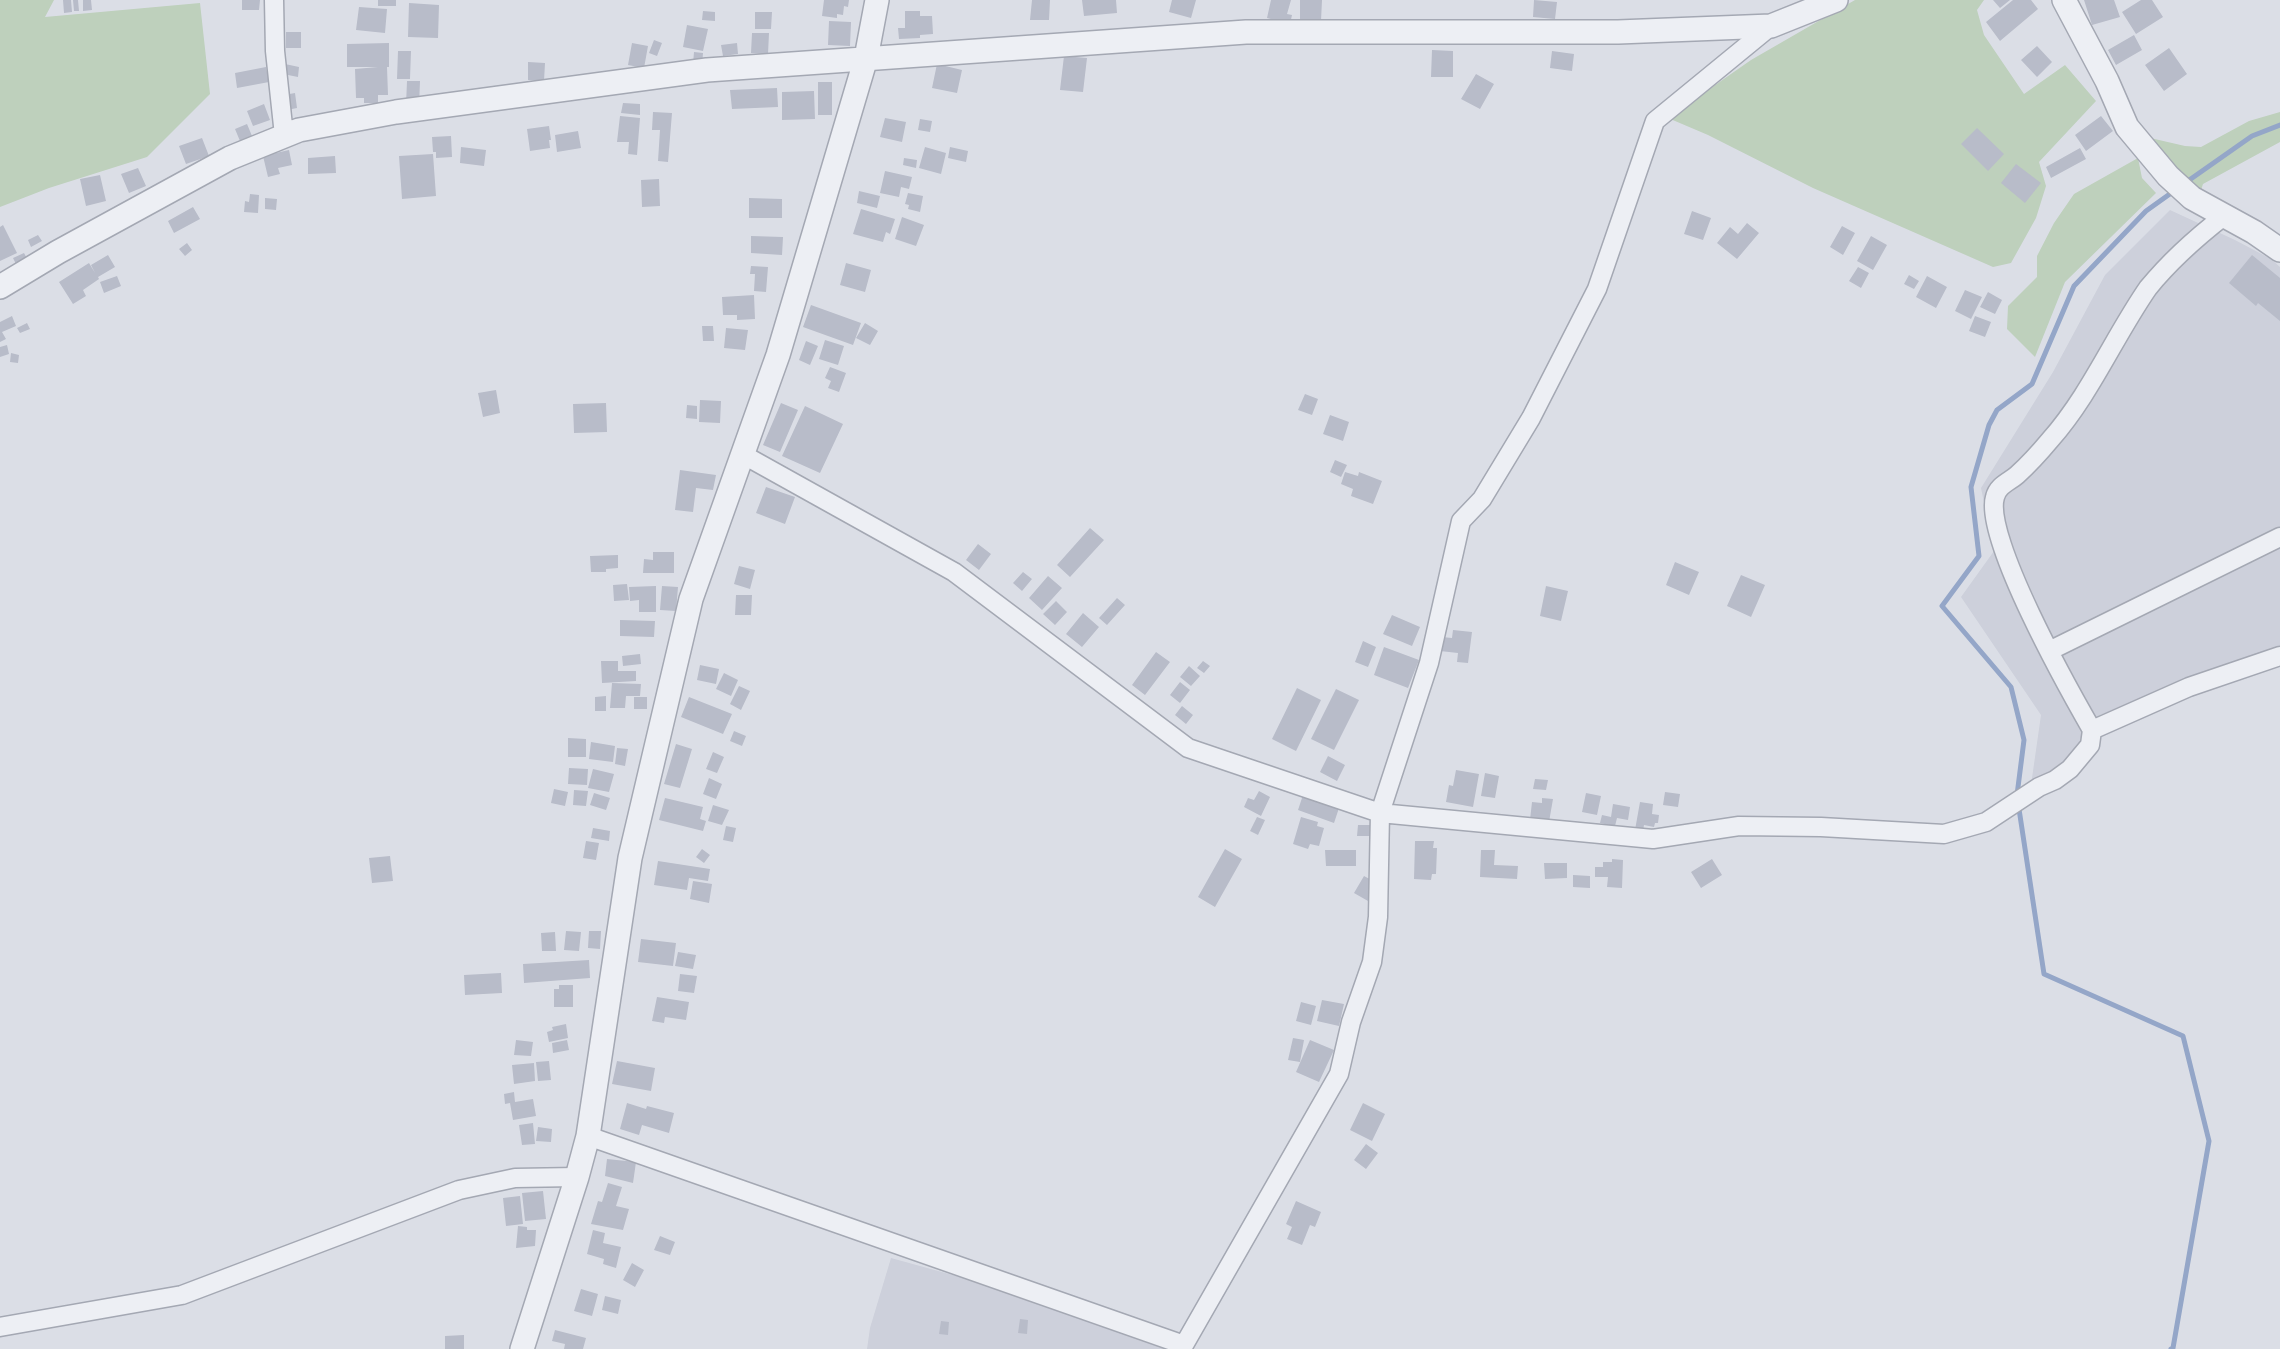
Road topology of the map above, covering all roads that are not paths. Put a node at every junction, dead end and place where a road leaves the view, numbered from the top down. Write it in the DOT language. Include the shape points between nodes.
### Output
graph roads {
  1 [pos="274,0"];
  2 [pos="877,0"];
  3 [pos="1836,0"];
  4 [pos="2064,0"];
  5 [pos="1770,26"];
  6 [pos="866,58"];
  7 [pos="295,132"];
  8 [pos="2224,216"];
  9 [pos="2280,250"];
  10 [pos="0,288"];
  11 [pos="742,454"];
  12 [pos="2280,537"];
  13 [pos="2049,651"];
  14 [pos="2280,656"];
  15 [pos="2092,730"];
  16 [pos="1380,813"];
  17 [pos="588,1136"];
  18 [pos="577,1177"];
  19 [pos="0,1327"];
  20 [pos="1188,1347"];
  21 [pos="522,1349"];
  1 -- 7 [label="street" via="283,126"];
  2 -- 6 [label="street"];
  3 -- 5 [label="street"];
  4 -- 8 [label="street" via="2127,127 2168,176 2192,198"];
  5 -- 6 [label="street" via="1618,32 1247,32"];
  5 -- 16 [label="street" via="1655,121 1597,289 1531,418 1482,499 1461,521 1430,663"];
  6 -- 7 [label="street" via="707,70 396,112"];
  6 -- 11 [label="street" via="778,355"];
  7 -- 10 [label="street" via="230,158"];
  8 -- 9 [label="street"];
  8 -- 13 [label="street" via="2148,288 2064,423 1995,494 1993,509 2006,557"];
  11 -- 16 [label="street" via="954,572 1188,748"];
  11 -- 17 [label="street" via="691,598 639,818"];
  12 -- 13 [label="street"];
  13 -- 15 [label="street"];
  14 -- 15 [label="street" via="2189,688"];
  15 -- 16 [label="street" via="2090,745 2055,780 1986,822 1944,834 1739,826 1653,839"];
  16 -- 20 [label="street" via="1378,917 1372,962 1339,1074"];
  17 -- 18 [label="street"];
  17 -- 20 [label="street"];
  18 -- 19 [label="street" via="515,1178 459,1190 182,1295"];
  18 -- 21 [label="street"];
}
